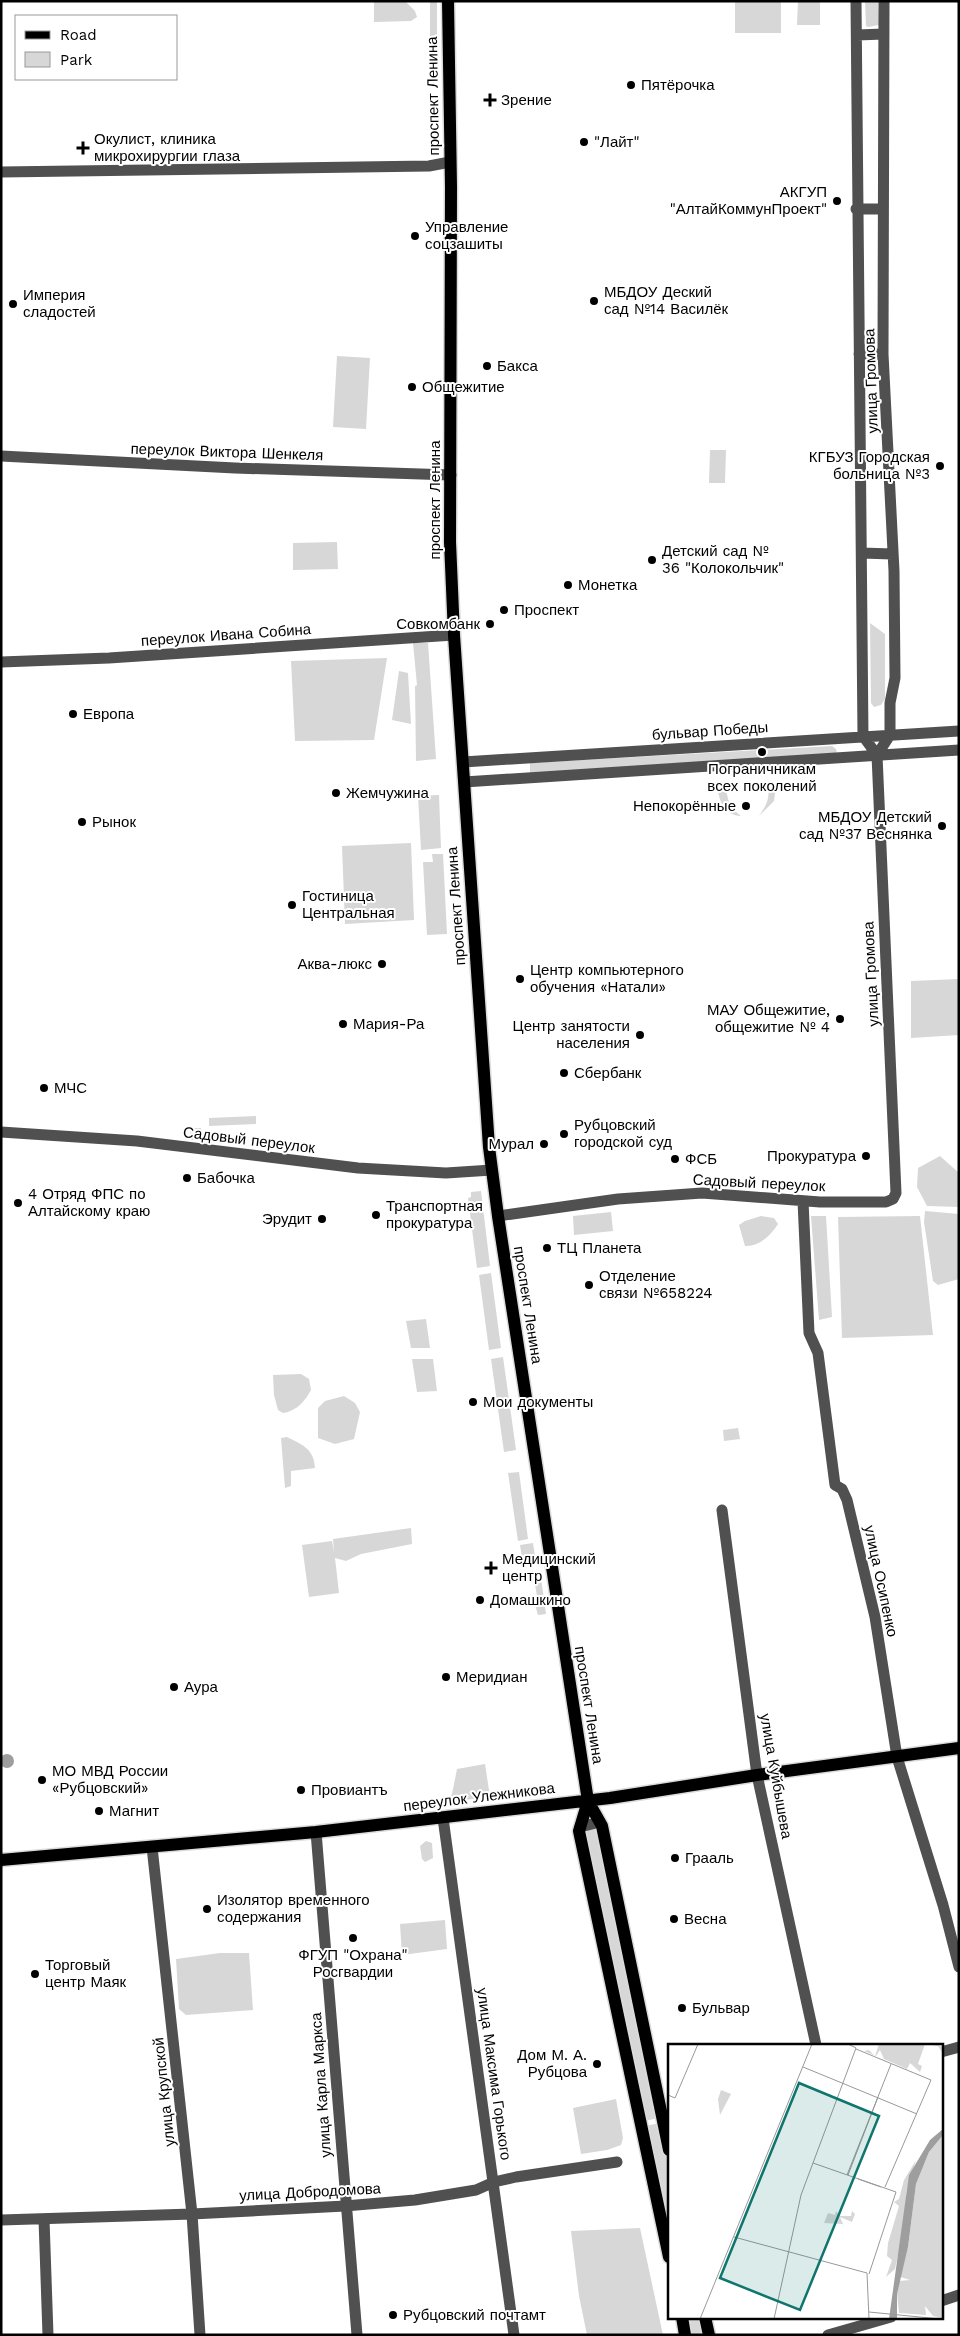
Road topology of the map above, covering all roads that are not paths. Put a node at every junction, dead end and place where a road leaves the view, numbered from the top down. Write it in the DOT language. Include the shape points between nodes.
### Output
graph roads {
  1 [pos="448,1"];
  2 [pos="856,1"];
  3 [pos="884,1"];
  4 [pos="884,34"];
  5 [pos="857,35"];
  6 [pos="450,162"];
  7 [pos="1,172"];
  8 [pos="856,209"];
  9 [pos="882,209"];
  10 [pos="858,354"];
  11 [pos="883,354"];
  12 [pos="1,456"];
  13 [pos="451,475"];
  14 [pos="862,553"];
  15 [pos="892,554"];
  16 [pos="454,635"];
  17 [pos="1,662"];
  18 [pos="959,731"];
  19 [pos="890,735"];
  20 [pos="863,736"];
  21 [pos="959,750"];
  22 [pos="877,755"];
  23 [pos="463,762"];
  24 [pos="464,782"];
  25 [pos="1,1132"];
  26 [pos="492,1170"];
  27 [pos="896,1192"];
  28 [pos="802,1201"];
  29 [pos="498,1216"];
  30 [pos="722,1510"];
  31 [pos="959,1748"];
  32 [pos="897,1757"];
  33 [pos="757,1775"];
  34 [pos="588,1801"];
  35 [pos="443,1818"];
  36 [pos="600,1822"];
  37 [pos="580,1827"];
  38 [pos="316,1832"];
  39 [pos="152,1847"];
  40 [pos="1,1860"];
  41 [pos="959,1967"];
  42 [pos="816,2044"];
  43 [pos="959,2047"];
  44 [pos="942,2052"];
  45 [pos="667,2131"];
  46 [pos="617,2162"];
  47 [pos="494,2182"];
  48 [pos="345,2206"];
  49 [pos="192,2214"];
  50 [pos="1,2220"];
  51 [pos="44,2220"];
  52 [pos="668,2251"];
  53 [pos="959,2295"];
  54 [pos="942,2301"];
  55 [pos="682,2318"];
  56 [pos="706,2318"];
  57 [pos="877,2319"];
  58 [pos="48,2335"];
  59 [pos="200,2335"];
  60 [pos="357,2335"];
  61 [pos="514,2335"];
  62 [pos="685,2335"];
  63 [pos="709,2335"];
  64 [pos="828,2335"];
  1 -- 6 [label="main road, проспект Ленина"];
  2 -- 5 [label="street, улица Громова"];
  3 -- 4 [label="street, улица Громова"];
  4 -- 5 [label="street"];
  4 -- 9 [label="street, улица Громова"];
  5 -- 8 [label="street, улица Громова"];
  6 -- 7 [label="street" via="429,166"];
  6 -- 13 [label="main road, проспект Ленина"];
  8 -- 9 [label="street"];
  8 -- 10 [label="street, улица Громова"];
  9 -- 11 [label="street, улица Громова"];
  10 -- 11 [label="street"];
  10 -- 14 [label="street, улица Громова"];
  11 -- 15 [label="street, улица Громова"];
  12 -- 13 [label="street, переулок Виктора Шенкеля"];
  13 -- 16 [label="main road, проспект Ленина"];
  14 -- 15 [label="street"];
  14 -- 20 [label="street, улица Громова"];
  15 -- 19 [label="street, улица Громова" via="895,678 890,703"];
  16 -- 17 [label="street, переулок Ивана Собина"];
  16 -- 23 [label="main road, проспект Ленина"];
  18 -- 19 [label="street, бульвар Победы"];
  19 -- 20 [label="street, бульвар Победы"];
  19 -- 22 [label="street"];
  20 -- 22 [label="street"];
  20 -- 23 [label="street, бульвар Победы"];
  21 -- 22 [label="street"];
  22 -- 24 [label="street"];
  22 -- 27 [label="street, улица Громова"];
  23 -- 24 [label="main road, проспект Ленина"];
  24 -- 26 [label="main road, проспект Ленина" via="482,1068"];
  25 -- 26 [label="street, Садовый переулок" via="137,1141 358,1168 446,1173"];
  26 -- 29 [label="main road, проспект Ленина"];
  27 -- 28 [label="street, Садовый переулок" via="893,1199 886,1202"];
  28 -- 29 [label="street, Садовый переулок" via="702,1192 618,1199"];
  28 -- 32 [label="street, улица Осипенко" via="809,1333 818,1353 835,1485 842,1489 847,1500 875,1617"];
  29 -- 34 [label="main road, проспект Ленина"];
  30 -- 33 [label="street, улица Куйбышева"];
  31 -- 32 [label="main road, переулок Улежникова"];
  32 -- 33 [label="main road, переулок Улежникова"];
  32 -- 41 [label="street, улица Осипенко"];
  33 -- 34 [label="main road, переулок Улежникова"];
  33 -- 42 [label="street, улица Куйбышева"];
  34 -- 35 [label="main road, переулок Улежникова"];
  34 -- 36 [label="main road, проспект Ленина"];
  34 -- 37 [label="main road, проспект Ленина"];
  35 -- 38 [label="main road, переулок Улежникова"];
  35 -- 47 [label="street, улица Максима Горького"];
  36 -- 37 [label="street"];
  36 -- 45 [label="main road, проспект Ленина"];
  37 -- 52 [label="main road, проспект Ленина"];
  38 -- 39 [label="main road, переулок Улежникова"];
  38 -- 48 [label="street, улица Карла Маркса"];
  39 -- 40 [label="main road, переулок Улежникова"];
  39 -- 49 [label="street, улица Крупской"];
  43 -- 44 [label="street"];
  46 -- 47 [label="street, улица Добродомова"];
  47 -- 48 [label="street, улица Добродомова" via="476,2190 414,2200"];
  47 -- 61 [label="street, улица Максима Горького"];
  48 -- 49 [label="street, улица Добродомова"];
  48 -- 60 [label="street, улица Карла Маркса"];
  49 -- 51 [label="street, улица Добродомова"];
  49 -- 59 [label="street, улица Крупской"];
  50 -- 51 [label="street, улица Добродомова"];
  51 -- 58 [label="street"];
  53 -- 54 [label="street"];
  55 -- 62 [label="main road"];
  56 -- 63 [label="main road"];
  57 -- 64 [label="street"];
}
